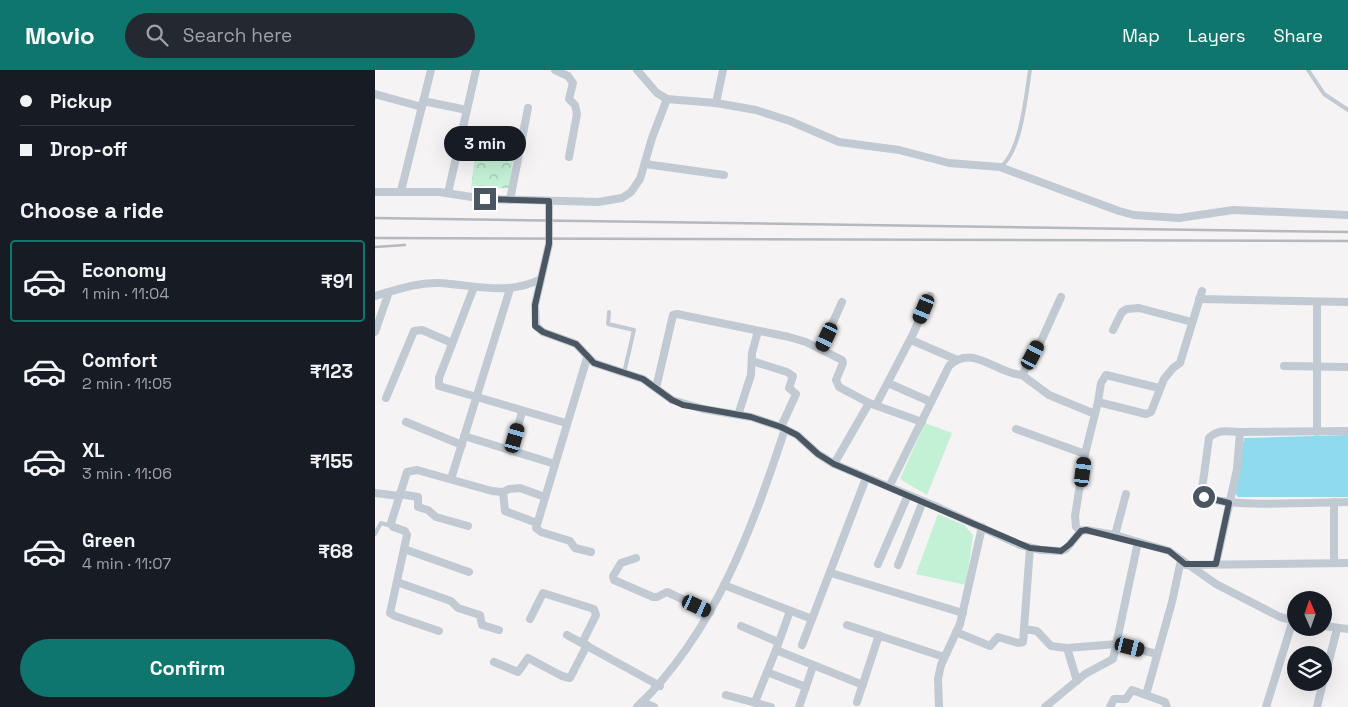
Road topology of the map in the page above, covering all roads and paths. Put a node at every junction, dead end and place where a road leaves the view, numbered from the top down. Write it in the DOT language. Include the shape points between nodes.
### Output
graph roads {
  1 [pos="431,70"];
  2 [pos="476,70"];
  3 [pos="555,70"];
  4 [pos="637,70"];
  5 [pos="723,70"];
  6 [pos="1031,70"];
  7 [pos="1308,70"];
  8 [pos="375,94"];
  9 [pos="666,103"];
  10 [pos="716,103"];
  11 [pos="422,104"];
  12 [pos="528,108"];
  13 [pos="467,110"];
  14 [pos="1348,110"];
  15 [pos="569,157"];
  16 [pos="645,164"];
  17 [pos="1000,167"];
  18 [pos="725,175"];
  19 [pos="401,191"];
  20 [pos="375,192"];
  21 [pos="449,193"];
  22 [pos="510,200"];
  23 [pos="549,201"];
  24 [pos="1348,215"];
  25 [pos="541,279"];
  26 [pos="474,287"];
  27 [pos="510,289"];
  28 [pos="1202,290"];
  29 [pos="389,292"];
  30 [pos="375,296"];
  31 [pos="930,296"];
  32 [pos="1061,296"];
  33 [pos="1199,299"];
  34 [pos="842,302"];
  35 [pos="1317,302"];
  36 [pos="1348,302"];
  37 [pos="609,312"];
  38 [pos="1192,322"];
  39 [pos="1113,330"];
  40 [pos="758,331"];
  41 [pos="375,332"];
  42 [pos="911,340"];
  43 [pos="452,343"];
  44 [pos="821,349"];
  45 [pos="587,358"];
  46 [pos="955,360"];
  47 [pos="752,361"];
  48 [pos="1284,366"];
  49 [pos="1318,366"];
  50 [pos="1348,367"];
  51 [pos="624,373"];
  52 [pos="1022,375"];
  53 [pos="888,382"];
  54 [pos="656,388"];
  55 [pos="1159,388"];
  56 [pos="386,398"];
  57 [pos="477,398"];
  58 [pos="931,402"];
  59 [pos="1098,402"];
  60 [pos="873,404"];
  61 [pos="522,412"];
  62 [pos="1095,414"];
  63 [pos="738,415"];
  64 [pos="406,422"];
  65 [pos="922,422"];
  66 [pos="566,423"];
  67 [pos="783,428"];
  68 [pos="1017,429"];
  69 [pos="1348,431"];
  70 [pos="1240,432"];
  71 [pos="1317,432"];
  72 [pos="464,436"];
  73 [pos="462,445"];
  74 [pos="511,450"];
  75 [pos="1085,454"];
  76 [pos="555,464"];
  77 [pos="834,464"];
  78 [pos="451,478"];
  79 [pos="866,478"];
  80 [pos="889,487"];
  81 [pos="503,492"];
  82 [pos="375,493"];
  83 [pos="908,494"];
  84 [pos="1126,494"];
  85 [pos="400,495"];
  86 [pos="545,498"];
  87 [pos="923,501"];
  88 [pos="1334,502"];
  89 [pos="1348,502"];
  90 [pos="1229,503"];
  91 [pos="537,523"];
  92 [pos="391,526"];
  93 [pos="468,526"];
  94 [pos="982,527"];
  95 [pos="1081,531"];
  96 [pos="375,534"];
  97 [pos="1115,535"];
  98 [pos="1138,542"];
  99 [pos="1030,548"];
  100 [pos="404,549"];
  101 [pos="591,552"];
  102 [pos="636,558"];
  103 [pos="1183,562"];
  104 [pos="1334,562"];
  105 [pos="1348,563"];
  106 [pos="878,564"];
  107 [pos="1216,564"];
  108 [pos="898,565"];
  109 [pos="469,572"];
  110 [pos="831,573"];
  111 [pos="397,582"];
  112 [pos="724,585"];
  113 [pos="790,611"];
  114 [pos="709,612"];
  115 [pos="963,612"];
  116 [pos="1287,618"];
  117 [pos="530,619"];
  118 [pos="813,619"];
  119 [pos="847,625"];
  120 [pos="741,626"];
  121 [pos="1333,628"];
  122 [pos="1025,629"];
  123 [pos="1337,629"];
  124 [pos="1348,629"];
  125 [pos="499,630"];
  126 [pos="439,631"];
  127 [pos="956,632"];
  128 [pos="567,635"];
  129 [pos="879,635"];
  130 [pos="1289,636"];
  131 [pos="584,644"];
  132 [pos="1117,644"];
  133 [pos="802,645"];
  134 [pos="777,646"];
  135 [pos="1067,648"];
  136 [pos="1332,648"];
  137 [pos="1157,654"];
  138 [pos="944,657"];
  139 [pos="494,662"];
  140 [pos="813,666"];
  141 [pos="767,672"];
  142 [pos="1077,681"];
  143 [pos="863,685"];
  144 [pos="660,686"];
  145 [pos="806,687"];
  146 [pos="1321,691"];
  147 [pos="726,695"];
  148 [pos="1146,695"];
  149 [pos="755,702"];
  150 [pos="857,702"];
  151 [pos="639,705"];
  152 [pos="654,707"];
  153 [pos="771,707"];
  154 [pos="799,707"];
  155 [pos="939,707"];
  156 [pos="1045,707"];
  157 [pos="1110,707"];
  158 [pos="1167,707"];
  159 [pos="1265,707"];
  160 [pos="1317,707"];
  1 -- 11 [label="street"];
  2 -- 13 [label="street"];
  3 -- 15 [label="street" via="569,76 573,83 569,99 577,114"];
  4 -- 9 [label="street"];
  5 -- 10 [label="street"];
  6 -- 17 [label="lane" via="1014,146 1008,162"];
  7 -- 14 [label="lane" via="1325,94"];
  8 -- 11 [label="street"];
  9 -- 10 [label="street"];
  9 -- 16 [label="street"];
  10 -- 17 [label="street" via="774,115 839,142 899,150 949,163"];
  11 -- 13 [label="street"];
  11 -- 19 [label="street"];
  12 -- 22 [label="street"];
  13 -- 21 [label="street"];
  16 -- 18 [label="street"];
  16 -- 23 [label="street" via="635,188 622,198 598,202"];
  17 -- 24 [label="street" via="1134,215 1179,218 1233,210"];
  19 -- 20 [label="street"];
  19 -- 21 [label="street"];
  21 -- 22 [label="street"];
  22 -- 23 [label="street"];
  23 -- 25 [label="street" via="549,244"];
  25 -- 27 [label="street"];
  25 -- 45 [label="street" via="535,305 535,326 543,332 569,340 582,349"];
  26 -- 27 [label="street"];
  26 -- 29 [label="street" via="426,283"];
  26 -- 43 [label="street"];
  27 -- 57 [label="street"];
  28 -- 33 [label="street"];
  29 -- 30 [label="street"];
  29 -- 41 [label="street"];
  31 -- 42 [label="street"];
  32 -- 52 [label="street"];
  33 -- 35 [label="street"];
  33 -- 38 [label="street"];
  34 -- 44 [label="street"];
  35 -- 36 [label="street"];
  35 -- 49 [label="street"];
  37 -- 51 [label="lane" via="608,324 634,330"];
  38 -- 39 [label="street" via="1133,308 1122,312"];
  38 -- 55 [label="street" via="1180,363"];
  40 -- 44 [label="street" via="797,339"];
  40 -- 47 [label="street"];
  40 -- 54 [label="street" via="673,315"];
  42 -- 46 [label="street"];
  42 -- 53 [label="street"];
  43 -- 56 [label="street" via="422,330 414,331"];
  43 -- 57 [label="street" via="439,386"];
  44 -- 60 [label="street" via="842,360 836,384"];
  45 -- 51 [label="street" via="602,367"];
  45 -- 66 [label="street"];
  46 -- 52 [label="street" via="969,356"];
  46 -- 58 [label="street"];
  47 -- 63 [label="street" via="751,375"];
  47 -- 67 [label="street" via="793,376 789,388 795,394"];
  48 -- 49 [label="street"];
  49 -- 50 [label="street"];
  49 -- 71 [label="street"];
  51 -- 54 [label="street" via="643,379"];
  52 -- 62 [label="street" via="1049,395"];
  53 -- 58 [label="street"];
  53 -- 60 [label="street"];
  54 -- 63 [label="street" via="683,405"];
  55 -- 59 [label="street" via="1149,414"];
  55 -- 59 [label="street" via="1106,375 1101,383"];
  57 -- 61 [label="street"];
  57 -- 72 [label="street"];
  58 -- 65 [label="street"];
  59 -- 62 [label="street"];
  60 -- 65 [label="street"];
  60 -- 77 [label="street"];
  61 -- 66 [label="street"];
  61 -- 74 [label="street"];
  62 -- 75 [label="street"];
  63 -- 67 [label="street"];
  64 -- 73 [label="street"];
  65 -- 80 [label="street"];
  66 -- 76 [label="street"];
  67 -- 77 [label="street"];
  67 -- 112 [label="street" via="751,525"];
  68 -- 75 [label="street"];
  69 -- 71 [label="street"];
  70 -- 71 [label="street"];
  70 -- 90 [label="street" via="1237,469"];
  70 -- 90 [label="street" via="1216,432 1208,440 1203,495 1208,500"];
  72 -- 73 [label="street"];
  72 -- 74 [label="street"];
  73 -- 78 [label="street"];
  74 -- 76 [label="street"];
  75 -- 95 [label="street" via="1075,516 1076,527"];
  76 -- 86 [label="street"];
  77 -- 79 [label="street"];
  78 -- 81 [label="street"];
  78 -- 85 [label="street" via="412,470 405,476"];
  79 -- 80 [label="street"];
  79 -- 110 [label="street"];
  80 -- 83 [label="street"];
  81 -- 86 [label="street" via="520,488"];
  81 -- 91 [label="street" via="505,511"];
  82 -- 85 [label="street"];
  83 -- 87 [label="street"];
  83 -- 106 [label="street"];
  84 -- 97 [label="street"];
  85 -- 92 [label="street"];
  85 -- 93 [label="street" via="418,498 418,507 436,517"];
  86 -- 91 [label="street"];
  87 -- 94 [label="street"];
  87 -- 108 [label="street"];
  88 -- 89 [label="street"];
  88 -- 90 [label="street"];
  88 -- 104 [label="street"];
  90 -- 107 [label="street"];
  91 -- 101 [label="street" via="537,531 570,541 572,546"];
  92 -- 96 [label="lane" via="381,523"];
  92 -- 100 [label="street" via="407,533"];
  94 -- 99 [label="street"];
  94 -- 115 [label="street"];
  95 -- 97 [label="street"];
  95 -- 99 [label="street" via="1061,551"];
  97 -- 98 [label="street"];
  98 -- 103 [label="street" via="1169,551"];
  98 -- 132 [label="street"];
  99 -- 122 [label="street"];
  100 -- 109 [label="street"];
  100 -- 111 [label="street"];
  102 -- 114 [label="street" via="619,565 614,580 653,597 667,592"];
  103 -- 107 [label="street"];
  103 -- 116 [label="street" via="1216,584"];
  103 -- 137 [label="street"];
  104 -- 105 [label="street"];
  104 -- 107 [label="street"];
  110 -- 115 [label="street"];
  110 -- 118 [label="street"];
  111 -- 125 [label="street" via="451,601 458,608 480,615 482,625"];
  111 -- 126 [label="street" via="391,615"];
  112 -- 113 [label="street"];
  112 -- 114 [label="street"];
  113 -- 118 [label="street"];
  113 -- 134 [label="street"];
  114 -- 144 [label="street"];
  115 -- 127 [label="street"];
  117 -- 131 [label="street" via="543,593 594,609 596,616"];
  118 -- 133 [label="street"];
  119 -- 129 [label="street"];
  120 -- 134 [label="street"];
  121 -- 123 [label="street"];
  122 -- 127 [label="street" via="1021,644 998,637 990,646"];
  122 -- 135 [label="street" via="1037,631 1051,646"];
  123 -- 124 [label="street"];
  123 -- 136 [label="street"];
  127 -- 138 [label="street"];
  128 -- 131 [label="street"];
  129 -- 138 [label="street"];
  129 -- 143 [label="street"];
  130 -- 159 [label="street"];
  131 -- 139 [label="street" via="569,678 528,658 518,672"];
  131 -- 144 [label="street"];
  132 -- 135 [label="street"];
  132 -- 137 [label="street"];
  132 -- 142 [label="street" via="1113,659"];
  134 -- 140 [label="street"];
  134 -- 141 [label="street"];
  135 -- 142 [label="street"];
  137 -- 148 [label="street"];
  138 -- 155 [label="street" via="938,679"];
  140 -- 143 [label="street"];
  140 -- 145 [label="street"];
  141 -- 145 [label="street"];
  141 -- 149 [label="street"];
  142 -- 156 [label="street"];
  143 -- 150 [label="street"];
  144 -- 151 [label="street"];
  145 -- 154 [label="street"];
  146 -- 160 [label="street"];
  147 -- 149 [label="street"];
  148 -- 157 [label="street" via="1132,690 1126,699 1114,699"];
  148 -- 158 [label="street" via="1165,702"];
  149 -- 153 [label="street"];
  151 -- 152 [label="street"];
}
